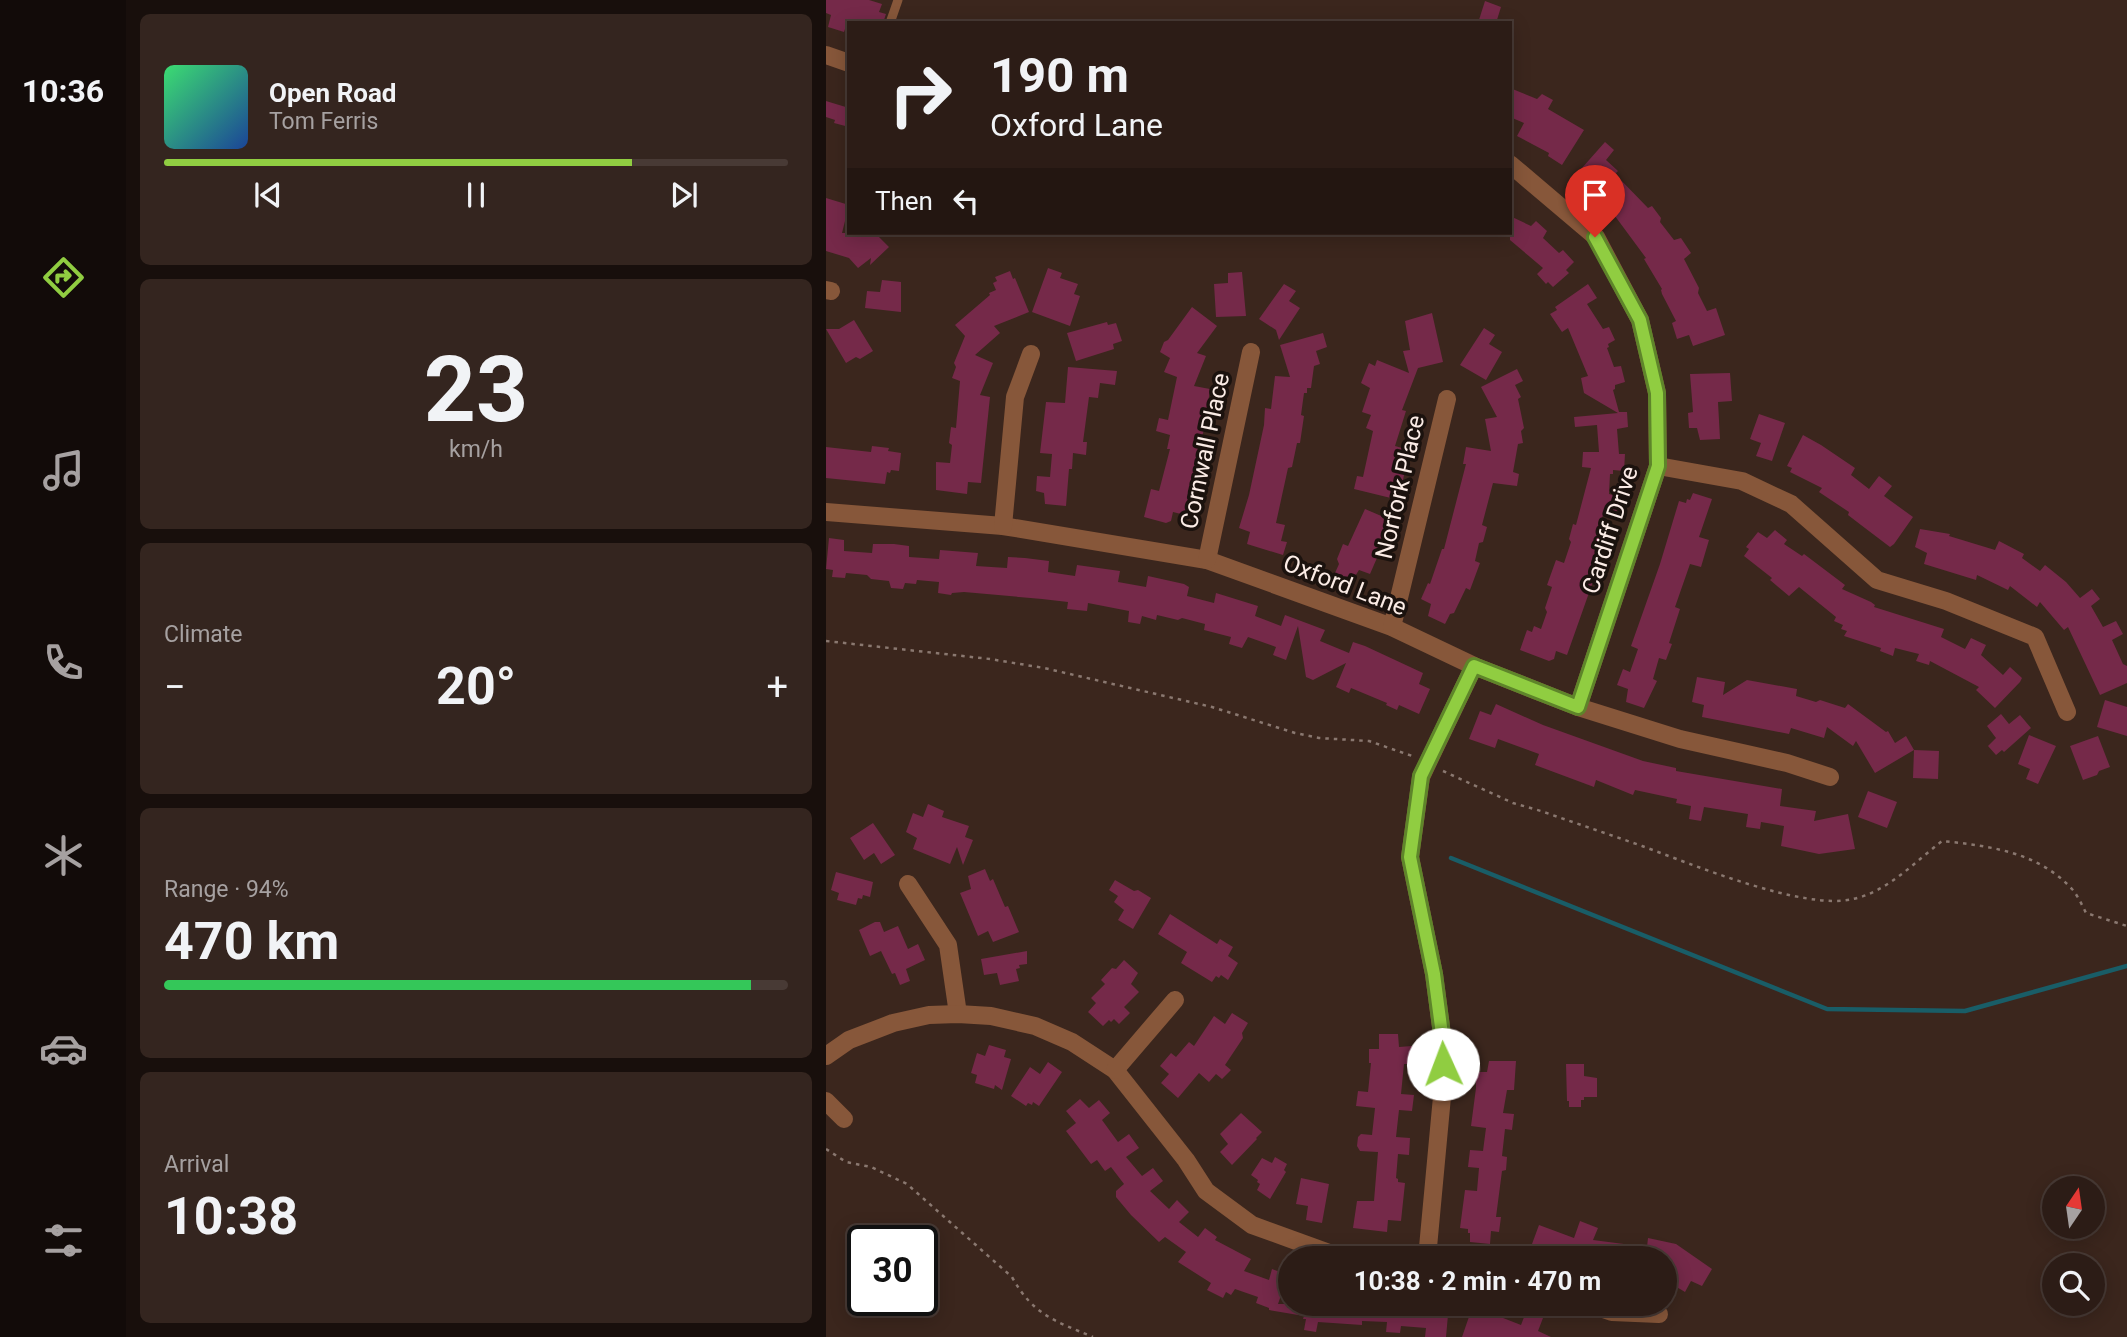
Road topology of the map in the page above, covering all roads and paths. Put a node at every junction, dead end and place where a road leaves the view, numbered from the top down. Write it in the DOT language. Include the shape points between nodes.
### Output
graph roads {
  1 [pos="898,0"];
  2 [pos="891,21"];
  3 [pos="826,55"];
  4 [pos="847,62"];
  5 [pos="1512,166"];
  6 [pos="1251,352"];
  7 [pos="1031,354"];
  8 [pos="1447,399"];
  9 [pos="1658,466"];
  10 [pos="826,512"];
  11 [pos="1003,526"];
  12 [pos="1208,559"];
  13 [pos="1392,627"];
  14 [pos="826,640"];
  15 [pos="1474,666"];
  16 [pos="1578,707"];
  17 [pos="2067,712"];
  18 [pos="1428,764"];
  19 [pos="1830,777"];
  20 [pos="908,884"];
  21 [pos="2127,926"];
  22 [pos="1175,1000"];
  23 [pos="958,1014"];
  24 [pos="826,1056"];
  25 [pos="1115,1070"];
  26 [pos="826,1101"];
  27 [pos="844,1119"];
  28 [pos="826,1149"];
  29 [pos="1310,1246"];
  30 [pos="1428,1246"];
  31 [pos="1093,1337"];
  1 -- 2 [label="lane"];
  3 -- 4 [label="street"];
  5 -- 9 [label="street, Cardiff Drive" via="1595,237 1640,320 1657,393"];
  6 -- 12 [label="street, Cornwall Place"];
  7 -- 11 [label="street" via="1015,397"];
  8 -- 13 [label="street, Norfork Place"];
  9 -- 16 [label="street, Cardiff Drive"];
  9 -- 17 [label="street" via="1742,481 1791,503 1877,580 1946,601 2035,638"];
  10 -- 11 [label="street, Oxford Lane"];
  11 -- 12 [label="street, Oxford Lane"];
  12 -- 13 [label="street, Oxford Lane"];
  13 -- 15 [label="street, Oxford Lane"];
  14 -- 18 [label="path" via="1067,672 1212,706 1295,733 1369,741"];
  15 -- 16 [label="street, Oxford Lane"];
  15 -- 18 [label="street"];
  16 -- 19 [label="street, Oxford Lane" via="1680,739"];
  18 -- 21 [label="path" via="1513,803 1764,888 1825,901 1853,900 1877,890 1942,841 1994,846 2043,865 2074,890 2086,913"];
  18 -- 30 [label="street" via="1421,776 1410,857 1443,1042"];
  20 -- 23 [label="street" via="948,944"];
  22 -- 25 [label="street"];
  23 -- 24 [label="street" via="892,1023 849,1040"];
  23 -- 25 [label="street" via="1035,1026 1072,1042"];
  25 -- 29 [label="street" via="1206,1191 1252,1225"];
  26 -- 27 [label="street"];
  28 -- 31 [label="path" via="907,1184 1012,1277 1041,1313"];
}
